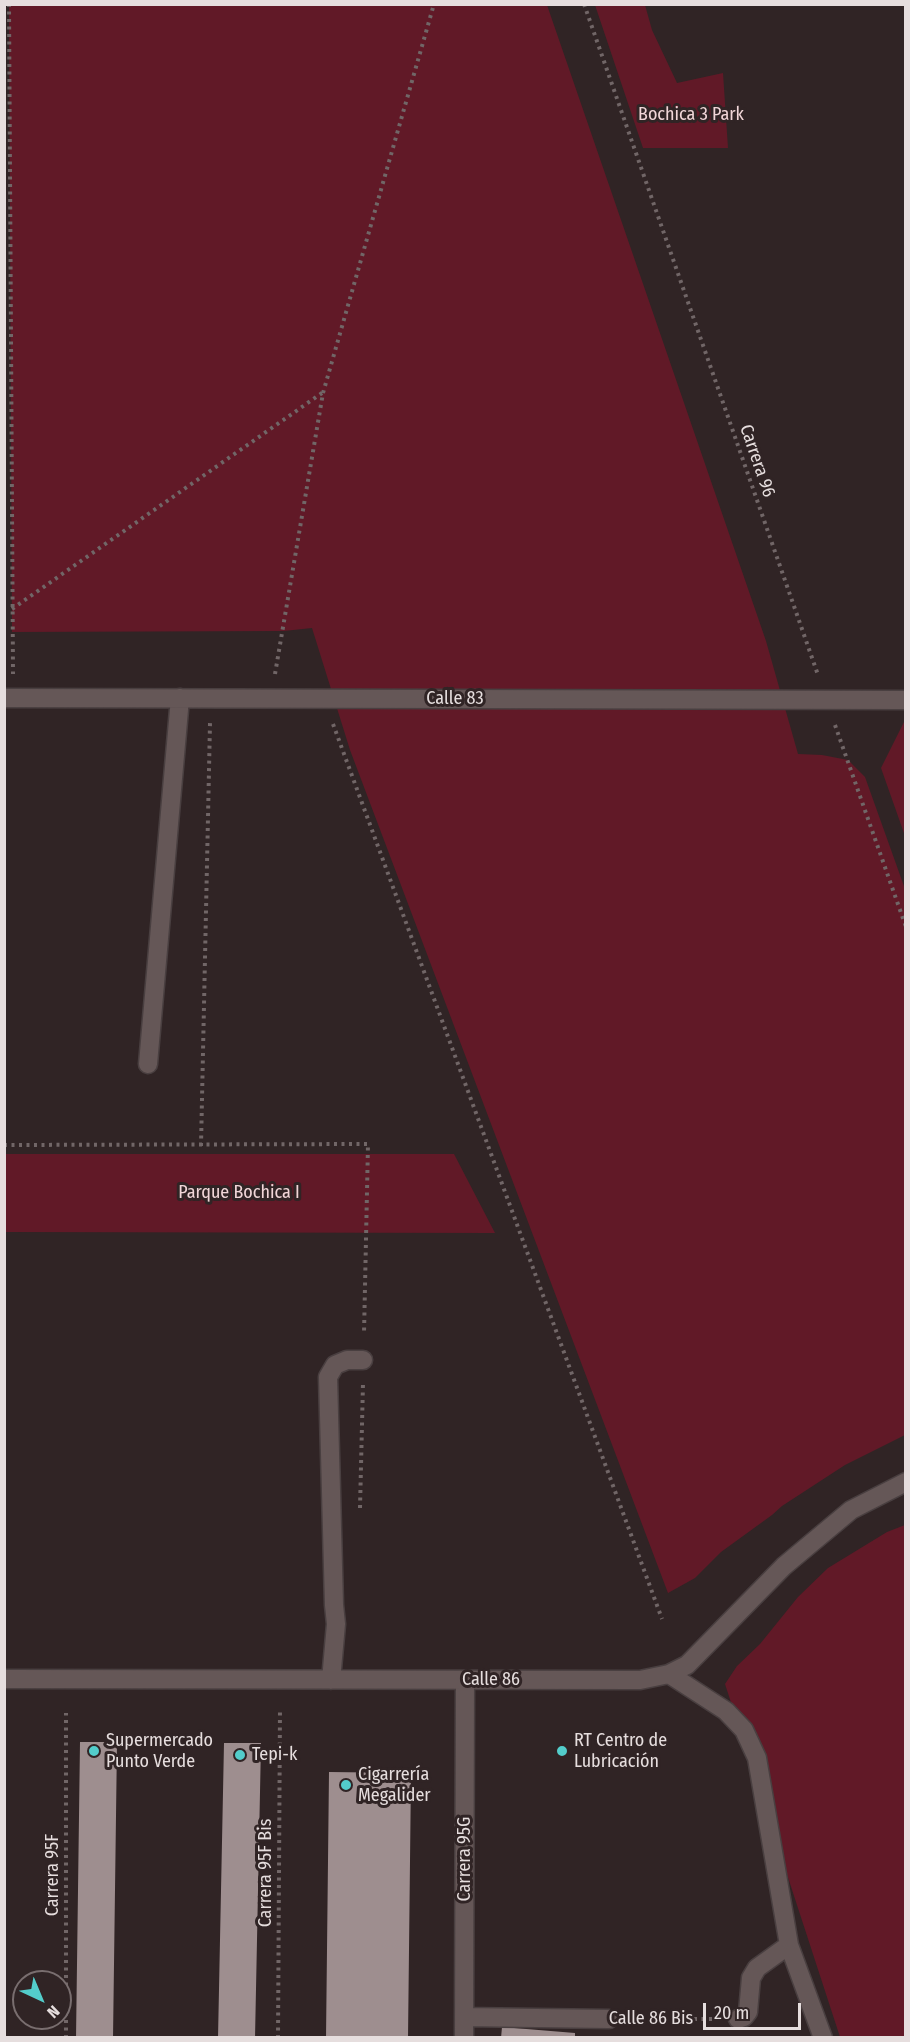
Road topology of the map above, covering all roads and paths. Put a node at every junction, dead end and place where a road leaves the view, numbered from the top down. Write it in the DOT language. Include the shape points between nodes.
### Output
graph roads {
  1 [pos="9,4"];
  2 [pos="434,4"];
  3 [pos="584,4"];
  4 [pos="4,207"];
  5 [pos="10,207"];
  6 [pos="323,393"];
  7 [pos="12,609"];
  8 [pos="9,698"];
  9 [pos="180,698"];
  10 [pos="210,698"];
  11 [pos="270,698"];
  12 [pos="323,698"];
  13 [pos="826,700"];
  14 [pos="906,700"];
  15 [pos="906,927"];
  16 [pos="148,1064"];
  17 [pos="368,1144"];
  18 [pos="4,1145"];
  19 [pos="201,1146"];
  20 [pos="363,1360"];
  21 [pos="906,1482"];
  22 [pos="662,1619"];
  23 [pos="669,1674"];
  24 [pos="4,1679"];
  25 [pos="331,1680"];
  26 [pos="465,1680"];
  27 [pos="280,1709"];
  28 [pos="66,1713"];
  29 [pos="789,1945"];
  30 [pos="464,2017"];
  31 [pos="609,2019"];
  32 [pos="738,2019"];
  33 [pos="66,2037"];
  34 [pos="278,2037"];
  35 [pos="464,2037"];
  36 [pos="823,2037"];
  1 -- 5 [label="path"];
  2 -- 6 [label="path"];
  3 -- 13 [label="path, Carrera 96"];
  4 -- 5 [label="path"];
  5 -- 7 [label="path"];
  6 -- 7 [label="path"];
  6 -- 11 [label="path"];
  7 -- 8 [label="path"];
  8 -- 9 [label="street, Calle 83"];
  9 -- 10 [label="street, Calle 83"];
  9 -- 16 [label="street"];
  10 -- 11 [label="street, Calle 83"];
  10 -- 19 [label="path"];
  11 -- 12 [label="street, Calle 83"];
  12 -- 13 [label="street, Calle 83"];
  12 -- 22 [label="path"];
  13 -- 14 [label="street, Calle 83"];
  13 -- 15 [label="path, Carrera 96"];
  17 -- 19 [label="path"];
  18 -- 19 [label="path"];
  20 -- 25 [label="street" via="335,1365 328,1377 336,1624"];
  21 -- 23 [label="street, Calle 86" via="851,1510 784,1566 687,1665"];
  23 -- 26 [label="street, Calle 86" via="640,1680"];
  23 -- 29 [label="street" via="726,1711 744,1730 757,1758"];
  24 -- 25 [label="street, Calle 86"];
  25 -- 26 [label="street, Calle 86"];
  26 -- 30 [label="street, Carrera 95G"];
  27 -- 34 [label="path, Carrera 95F Bis"];
  28 -- 33 [label="path, Carrera 95F"];
  29 -- 32 [label="street" via="757,1968 751,1978 748,2012"];
  29 -- 36 [label="street"];
  30 -- 31 [label="street, Calle 86 Bis"];
  30 -- 35 [label="street, Carrera 95G"];
  31 -- 32 [label="path, Calle 86 Bis"];
}
